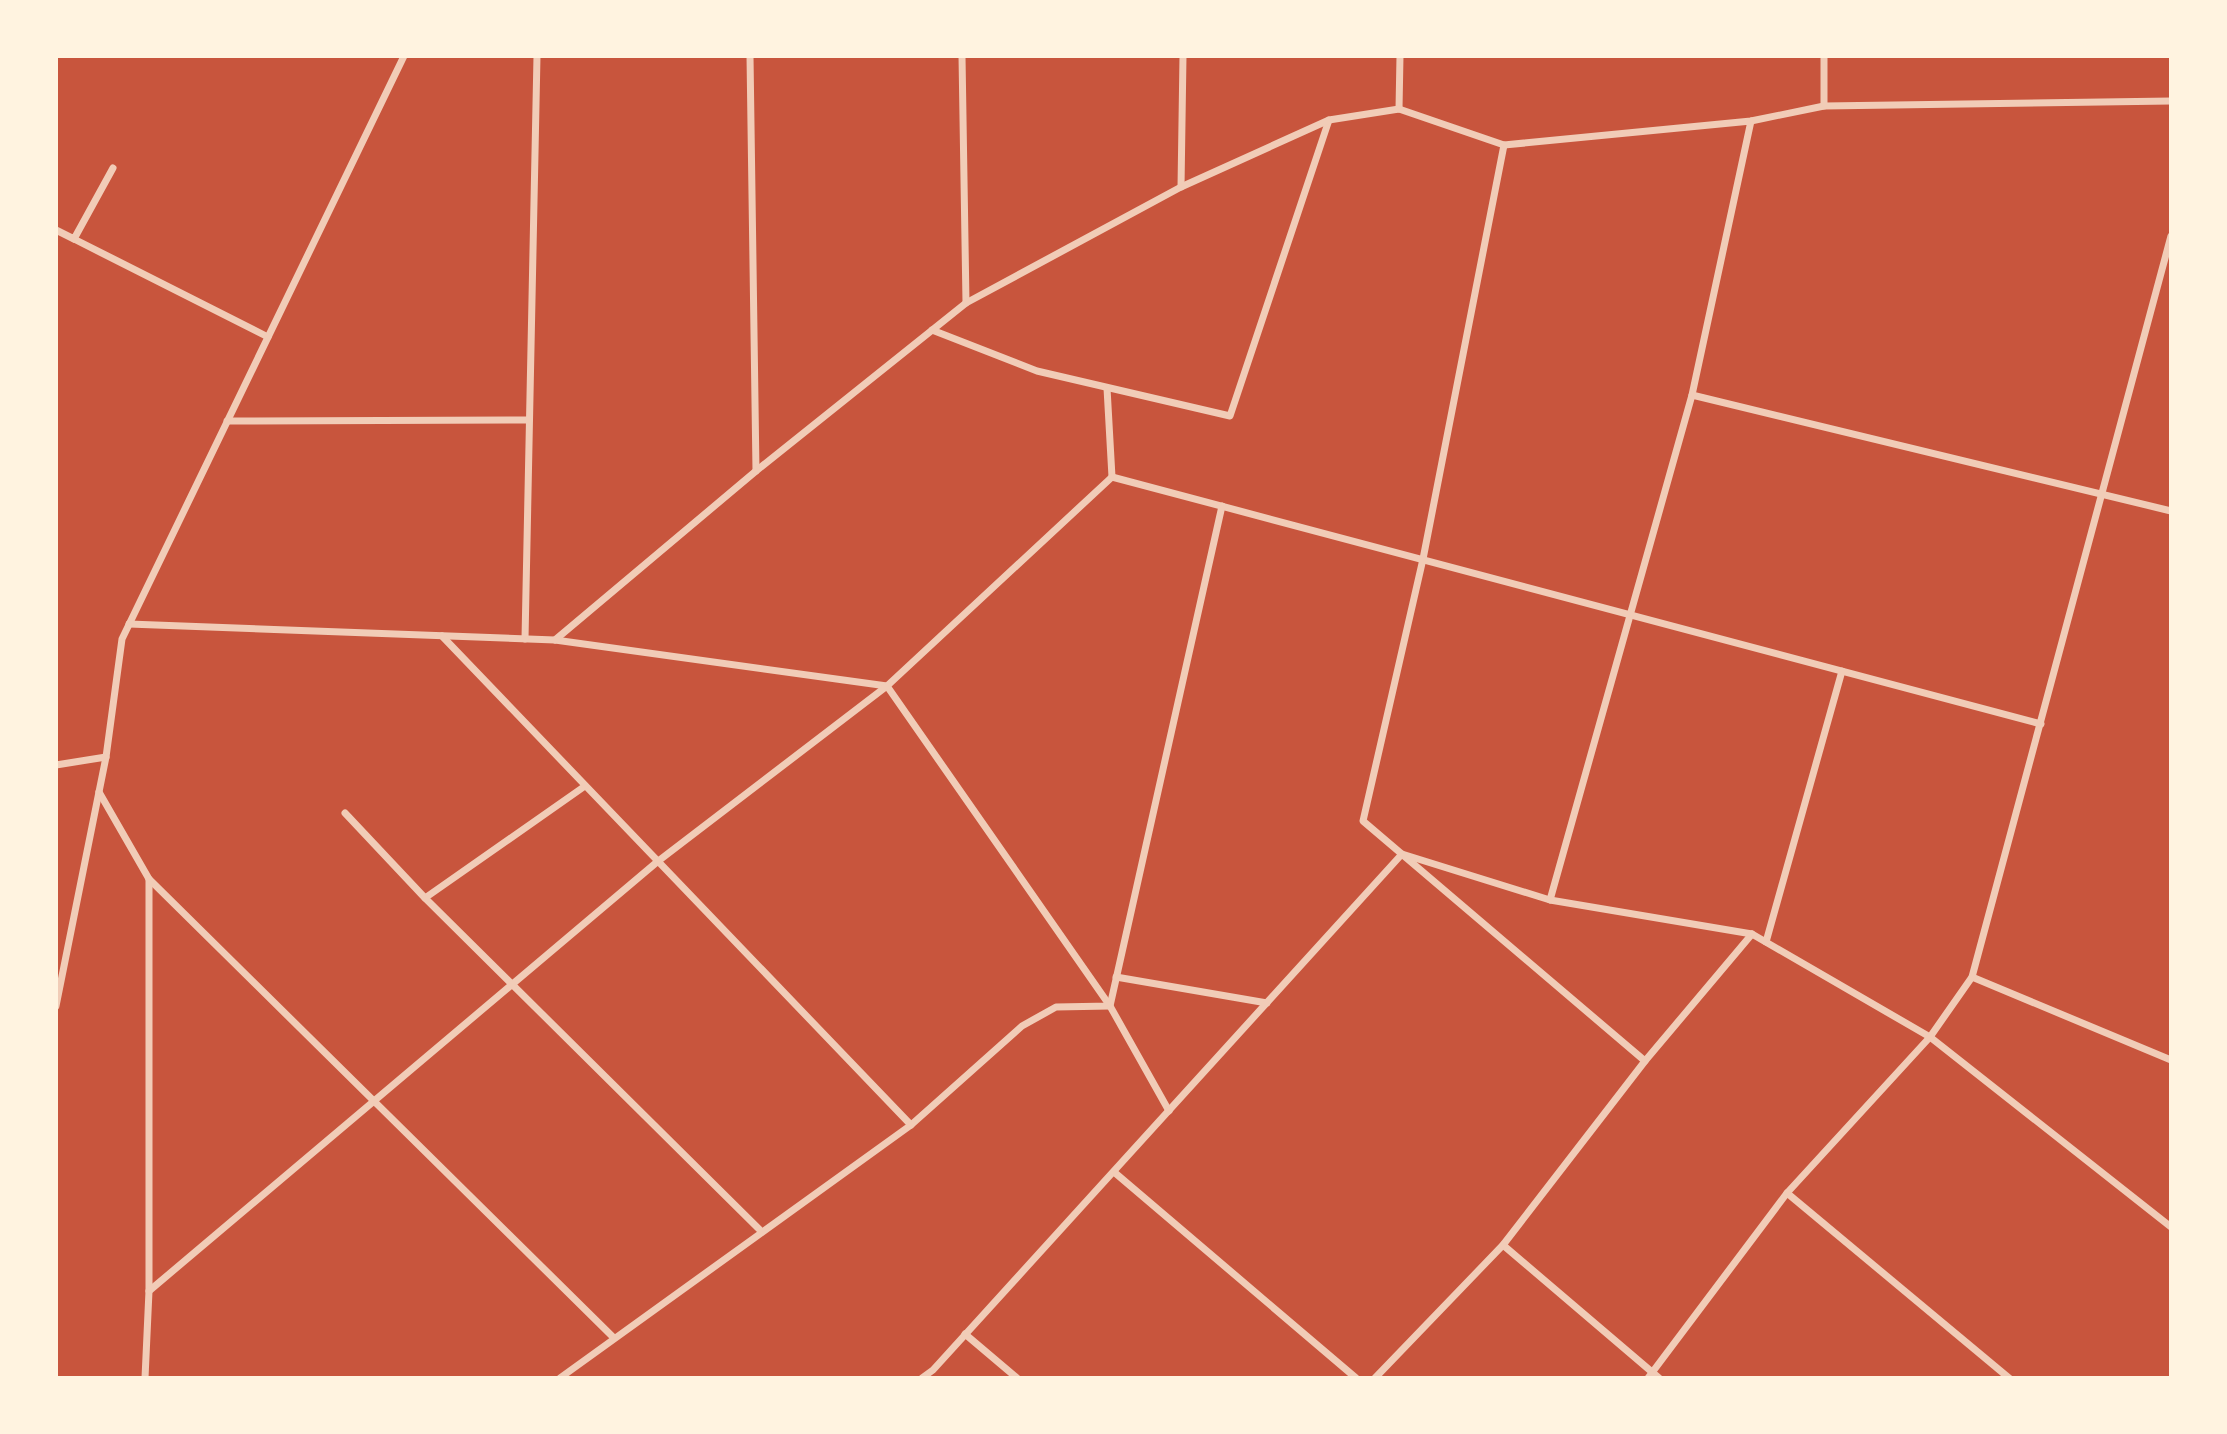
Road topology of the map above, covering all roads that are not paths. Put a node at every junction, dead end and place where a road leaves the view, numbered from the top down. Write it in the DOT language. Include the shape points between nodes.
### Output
graph roads {
  1 [pos="404,56"];
  2 [pos="537,56"];
  3 [pos="750,56"];
  4 [pos="962,56"];
  5 [pos="1183,56"];
  6 [pos="1400,56"];
  7 [pos="1824,56"];
  8 [pos="2171,100"];
  9 [pos="1824,106"];
  10 [pos="1399,109"];
  11 [pos="1329,120"];
  12 [pos="1751,121"];
  13 [pos="1504,145"];
  14 [pos="113,168"];
  15 [pos="1181,187"];
  16 [pos="56,230"];
  17 [pos="2171,236"];
  18 [pos="74,239"];
  19 [pos="966,303"];
  20 [pos="932,330"];
  21 [pos="268,337"];
  22 [pos="1107,388"];
  23 [pos="1692,395"];
  24 [pos="529,420"];
  25 [pos="227,421"];
  26 [pos="756,471"];
  27 [pos="1112,477"];
  28 [pos="2102,494"];
  29 [pos="1222,506"];
  30 [pos="2171,511"];
  31 [pos="1423,559"];
  32 [pos="1629,614"];
  33 [pos="129,624"];
  34 [pos="441,636"];
  35 [pos="525,639"];
  36 [pos="555,640"];
  37 [pos="1842,671"];
  38 [pos="887,686"];
  39 [pos="2041,724"];
  40 [pos="106,757"];
  41 [pos="56,765"];
  42 [pos="585,786"];
  43 [pos="99,792"];
  44 [pos="345,813"];
  45 [pos="1402,854"];
  46 [pos="657,862"];
  47 [pos="149,879"];
  48 [pos="425,898"];
  49 [pos="1550,900"];
  50 [pos="1752,934"];
  51 [pos="1766,943"];
  52 [pos="1116,977"];
  53 [pos="1972,977"];
  54 [pos="513,983"];
  55 [pos="1267,1003"];
  56 [pos="56,1006"];
  57 [pos="1110,1006"];
  58 [pos="1930,1037"];
  59 [pos="1645,1060"];
  60 [pos="2171,1060"];
  61 [pos="374,1101"];
  62 [pos="1169,1111"];
  63 [pos="911,1125"];
  64 [pos="1114,1172"];
  65 [pos="1787,1193"];
  66 [pos="2171,1227"];
  67 [pos="761,1231"];
  68 [pos="1503,1245"];
  69 [pos="149,1291"];
  70 [pos="965,1334"];
  71 [pos="614,1338"];
  72 [pos="933,1370"];
  73 [pos="1654,1376"];
  74 [pos="145,1378"];
  75 [pos="560,1378"];
  76 [pos="922,1378"];
  77 [pos="937,1378"];
  78 [pos="1017,1378"];
  79 [pos="1356,1378"];
  80 [pos="1375,1378"];
  81 [pos="2009,1378"];
  1 -- 21 [label="street"];
  2 -- 24 [label="street"];
  3 -- 26 [label="street"];
  4 -- 19 [label="street"];
  5 -- 15 [label="street"];
  6 -- 10 [label="street"];
  7 -- 9 [label="street"];
  8 -- 9 [label="street"];
  9 -- 12 [label="street"];
  10 -- 11 [label="street"];
  10 -- 13 [label="street"];
  11 -- 15 [label="street"];
  11 -- 22 [label="street" via="1230,416"];
  12 -- 13 [label="street"];
  12 -- 23 [label="street"];
  13 -- 31 [label="street"];
  14 -- 18 [label="street"];
  15 -- 19 [label="street"];
  16 -- 18 [label="street"];
  17 -- 28 [label="street"];
  18 -- 21 [label="street"];
  19 -- 20 [label="street"];
  20 -- 22 [label="street" via="1037,371"];
  20 -- 26 [label="street"];
  21 -- 25 [label="street"];
  22 -- 27 [label="street"];
  23 -- 28 [label="street"];
  23 -- 32 [label="street"];
  24 -- 25 [label="street"];
  24 -- 35 [label="street"];
  25 -- 33 [label="street"];
  26 -- 36 [label="street"];
  27 -- 29 [label="street"];
  27 -- 38 [label="street"];
  28 -- 30 [label="street"];
  28 -- 39 [label="street"];
  29 -- 31 [label="street"];
  29 -- 52 [label="street"];
  31 -- 32 [label="street"];
  31 -- 45 [label="street" via="1363,821"];
  32 -- 37 [label="street"];
  32 -- 49 [label="street"];
  33 -- 34 [label="street"];
  33 -- 40 [label="street" via="122,639"];
  34 -- 35 [label="street"];
  34 -- 42 [label="street"];
  35 -- 36 [label="street"];
  36 -- 38 [label="street"];
  37 -- 39 [label="street"];
  37 -- 51 [label="street"];
  38 -- 46 [label="street"];
  38 -- 57 [label="street"];
  39 -- 53 [label="street"];
  40 -- 41 [label="street"];
  40 -- 43 [label="street"];
  42 -- 46 [label="street"];
  42 -- 48 [label="street"];
  43 -- 47 [label="street"];
  43 -- 56 [label="street"];
  44 -- 48 [label="street"];
  45 -- 49 [label="street"];
  45 -- 55 [label="street"];
  45 -- 59 [label="street"];
  46 -- 54 [label="street"];
  46 -- 63 [label="street"];
  47 -- 61 [label="street"];
  47 -- 69 [label="street"];
  48 -- 54 [label="street"];
  49 -- 50 [label="street"];
  50 -- 51 [label="street"];
  50 -- 59 [label="street"];
  51 -- 58 [label="street"];
  52 -- 55 [label="street"];
  52 -- 57 [label="street"];
  53 -- 58 [label="street"];
  53 -- 60 [label="street"];
  54 -- 61 [label="street"];
  54 -- 67 [label="street"];
  55 -- 62 [label="street"];
  57 -- 62 [label="street"];
  57 -- 63 [label="street" via="1056,1007 1022,1026"];
  58 -- 65 [label="street"];
  58 -- 66 [label="street"];
  59 -- 68 [label="street"];
  61 -- 69 [label="street"];
  61 -- 71 [label="street"];
  62 -- 64 [label="street"];
  63 -- 67 [label="street"];
  64 -- 70 [label="street"];
  64 -- 79 [label="street"];
  65 -- 73 [label="street"];
  65 -- 81 [label="street"];
  67 -- 71 [label="street"];
  68 -- 73 [label="street"];
  68 -- 80 [label="street"];
  69 -- 74 [label="street"];
  70 -- 72 [label="street"];
  70 -- 78 [label="street"];
  71 -- 75 [label="street"];
  72 -- 76 [label="street"];
  72 -- 77 [label="street"];
}
